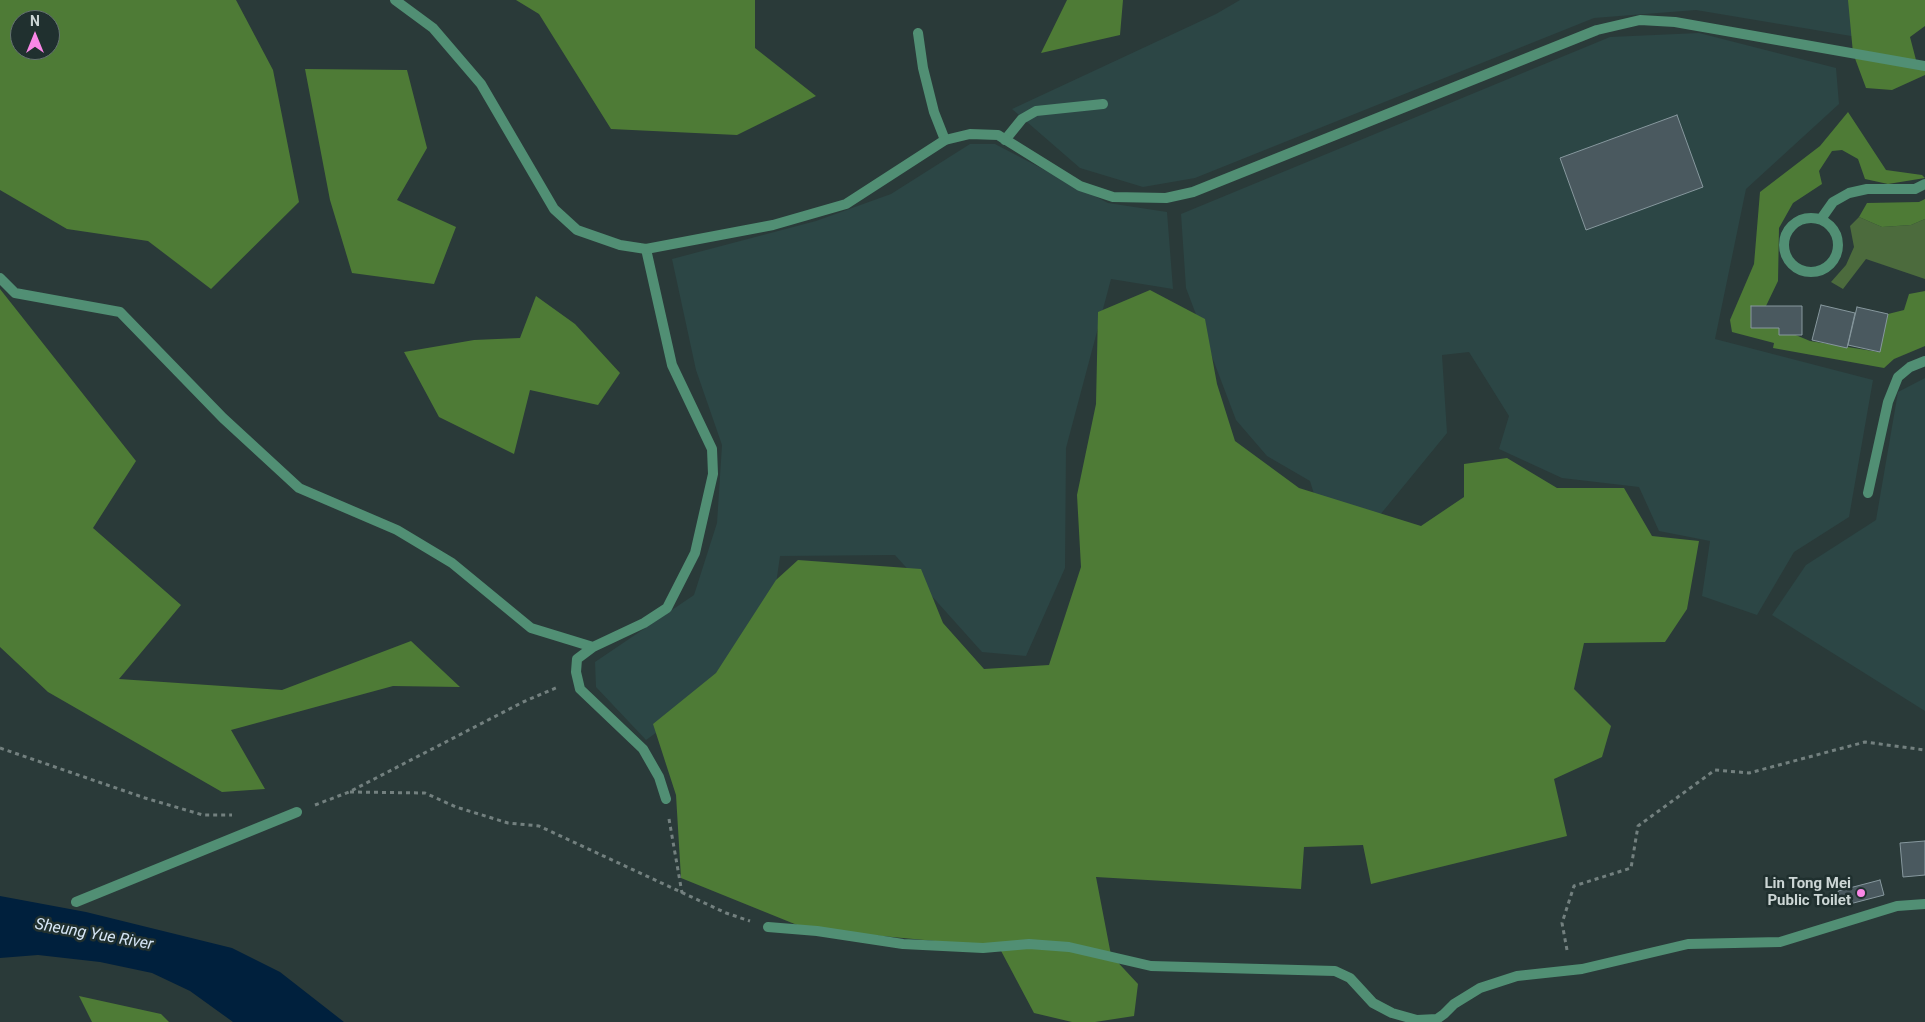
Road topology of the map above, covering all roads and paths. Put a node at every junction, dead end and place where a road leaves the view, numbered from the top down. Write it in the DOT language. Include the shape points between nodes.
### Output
graph roads {
  1 [pos="395,0"];
  2 [pos="918,33"];
  3 [pos="1925,66"];
  4 [pos="1103,104"];
  5 [pos="945,140"];
  6 [pos="1005,140"];
  7 [pos="1925,184"];
  8 [pos="1821,219"];
  9 [pos="646,249"];
  10 [pos="0,278"];
  11 [pos="1925,360"];
  12 [pos="1868,493"];
  13 [pos="594,647"];
  14 [pos="577,678"];
  15 [pos="0,748"];
  16 [pos="1925,750"];
  17 [pos="350,792"];
  18 [pos="666,799"];
  19 [pos="297,812"];
  20 [pos="241,815"];
  21 [pos="682,893"];
  22 [pos="76,902"];
  23 [pos="1925,904"];
  24 [pos="768,927"];
  25 [pos="1570,970"];
  1 -- 9 [label="street" via="433,28 481,84 554,209 577,230 620,245"];
  2 -- 5 [label="street" via="922,68"];
  3 -- 6 [label="street" via="1675,22 1640,20 1597,30 1193,192 1166,198 1112,197 1080,186"];
  4 -- 6 [label="street" via="1036,111 1022,119"];
  5 -- 6 [label="street" via="970,134 998,135"];
  5 -- 9 [label="street" via="846,204 773,225"];
  7 -- 8 [label="street" via="1915,189 1867,189 1848,193 1833,202"];
  8 -- 8 [label="street" via="1834,230 1838,246 1836,254 1832,262 1817,271 1800,269 1787,257 1784,239 1794,224 1802,219"];
  9 -- 13 [label="street" via="672,365 712,449 713,474 695,553 667,608"];
  10 -- 13 [label="street" via="15,293 120,312 223,418 299,488 397,530 452,563 531,628"];
  11 -- 12 [label="street" via="1898,378 1888,402"];
  13 -- 14 [label="street" via="577,659"];
  14 -- 17 [label="path" via="523,702"];
  14 -- 18 [label="street" via="580,689 643,749 659,777"];
  15 -- 20 [label="path" via="204,815"];
  16 -- 25 [label="path" via="1866,742 1749,773 1715,770 1638,826 1631,868 1574,886 1562,923"];
  17 -- 19 [label="path"];
  17 -- 21 [label="path" via="425,793 456,807 508,823 540,826"];
  18 -- 21 [label="path"];
  19 -- 22 [label="street"];
  21 -- 24 [label="path"];
  23 -- 25 [label="street" via="1897,906 1780,942 1688,944"];
  24 -- 25 [label="street" via="903,944 983,948 1029,944 1069,947 1151,966 1335,972 1350,978 1372,1002 1392,1013 1417,1020 1437,1019 1454,1004 1489,985 1517,976"];
}
